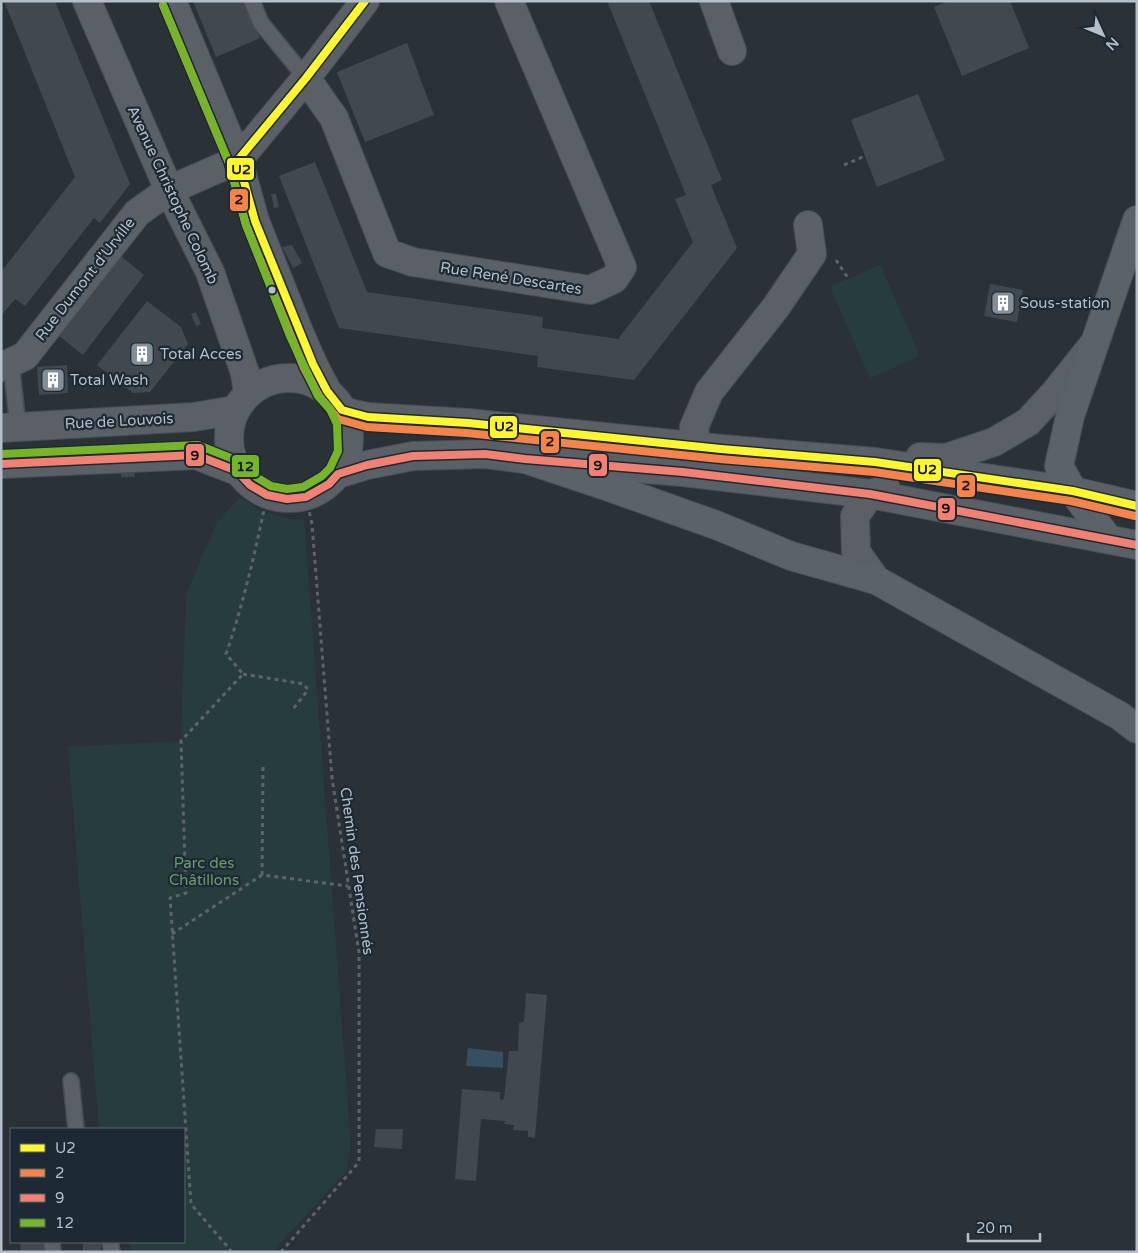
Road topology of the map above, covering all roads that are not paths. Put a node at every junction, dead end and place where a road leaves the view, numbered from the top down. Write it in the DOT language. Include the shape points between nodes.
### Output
graph roads {
  1 [pos="87,1"];
  2 [pos="172,1"];
  3 [pos="252,1"];
  4 [pos="365,1"];
  5 [pos="509,1"];
  6 [pos="714,1"];
  7 [pos="732,51"];
  8 [pos="306,78"];
  9 [pos="238,160"];
  10 [pos="169,190"];
  11 [pos="1137,220"];
  12 [pos="808,225"];
  13 [pos="1094,344"];
  14 [pos="6,365"];
  15 [pos="335,401"];
  16 [pos="242,402"];
  17 [pos="9,428"];
  18 [pos="709,447"];
  19 [pos="525,459"];
  20 [pos="1,464"];
  21 [pos="237,471"];
  22 [pos="338,474"];
  23 [pos="976,476"];
  24 [pos="1073,491"];
  25 [pos="870,494"];
  26 [pos="1137,506"];
  27 [pos="1108,540"];
  28 [pos="1137,545"];
  29 [pos="876,580"];
  30 [pos="1137,729"];
  31 [pos="71,1082"];
  32 [pos="76,1128"];
  1 -- 10 [label="street, Avenue Christophe Colomb"];
  2 -- 9 [label="street"];
  3 -- 8 [label="lane" via="261,23"];
  4 -- 8 [label="street"];
  5 -- 8 [label="street, Rue René Descartes" via="622,267 614,279 590,290 413,262 387,253 334,118"];
  6 -- 7 [label="street"];
  8 -- 9 [label="street"];
  9 -- 10 [label="street, Rue Dumont d'Urville"];
  9 -- 15 [label="street" via="255,221 299,332"];
  10 -- 14 [label="street, Rue Dumont d'Urville" via="137,213 25,356"];
  10 -- 16 [label="street, Avenue Christophe Colomb" via="210,272 245,373"];
  11 -- 13 [label="main road"];
  12 -- 18 [label="street" via="812,254 776,307 709,392 694,427"];
  13 -- 18 [label="street" via="1028,422 994,442 946,458"];
  13 -- 24 [label="main road" via="1070,416 1059,466"];
  14 -- 17 [label="lane"];
  15 -- 16 [label="street" via="313,382 279,378 262,384"];
  15 -- 18 [label="street" via="354,414 368,417 468,423"];
  15 -- 22 [label="street" via="347,421 349,443 348,454"];
  16 -- 17 [label="street, Rue de Louvois" via="194,417"];
  16 -- 21 [label="street" via="230,425 228,440"];
  18 -- 23 [label="street" via="875,462"];
  19 -- 22 [label="street" via="484,454 413,456"];
  19 -- 25 [label="street" via="683,472"];
  19 -- 29 [label="main road" via="716,525 791,556"];
  20 -- 21 [label="street" via="196,455"];
  21 -- 22 [label="street" via="250,485 267,495 287,499 318,491"];
  23 -- 24 [label="street"];
  23 -- 25 [label="street" via="912,480"];
  24 -- 26 [label="street"];
  24 -- 27 [label="main road"];
  25 -- 27 [label="street"];
  25 -- 29 [label="street" via="855,516 856,552"];
  27 -- 28 [label="street"];
  29 -- 30 [label="main road" via="1120,716"];
  31 -- 32 [label="lane"];
}
